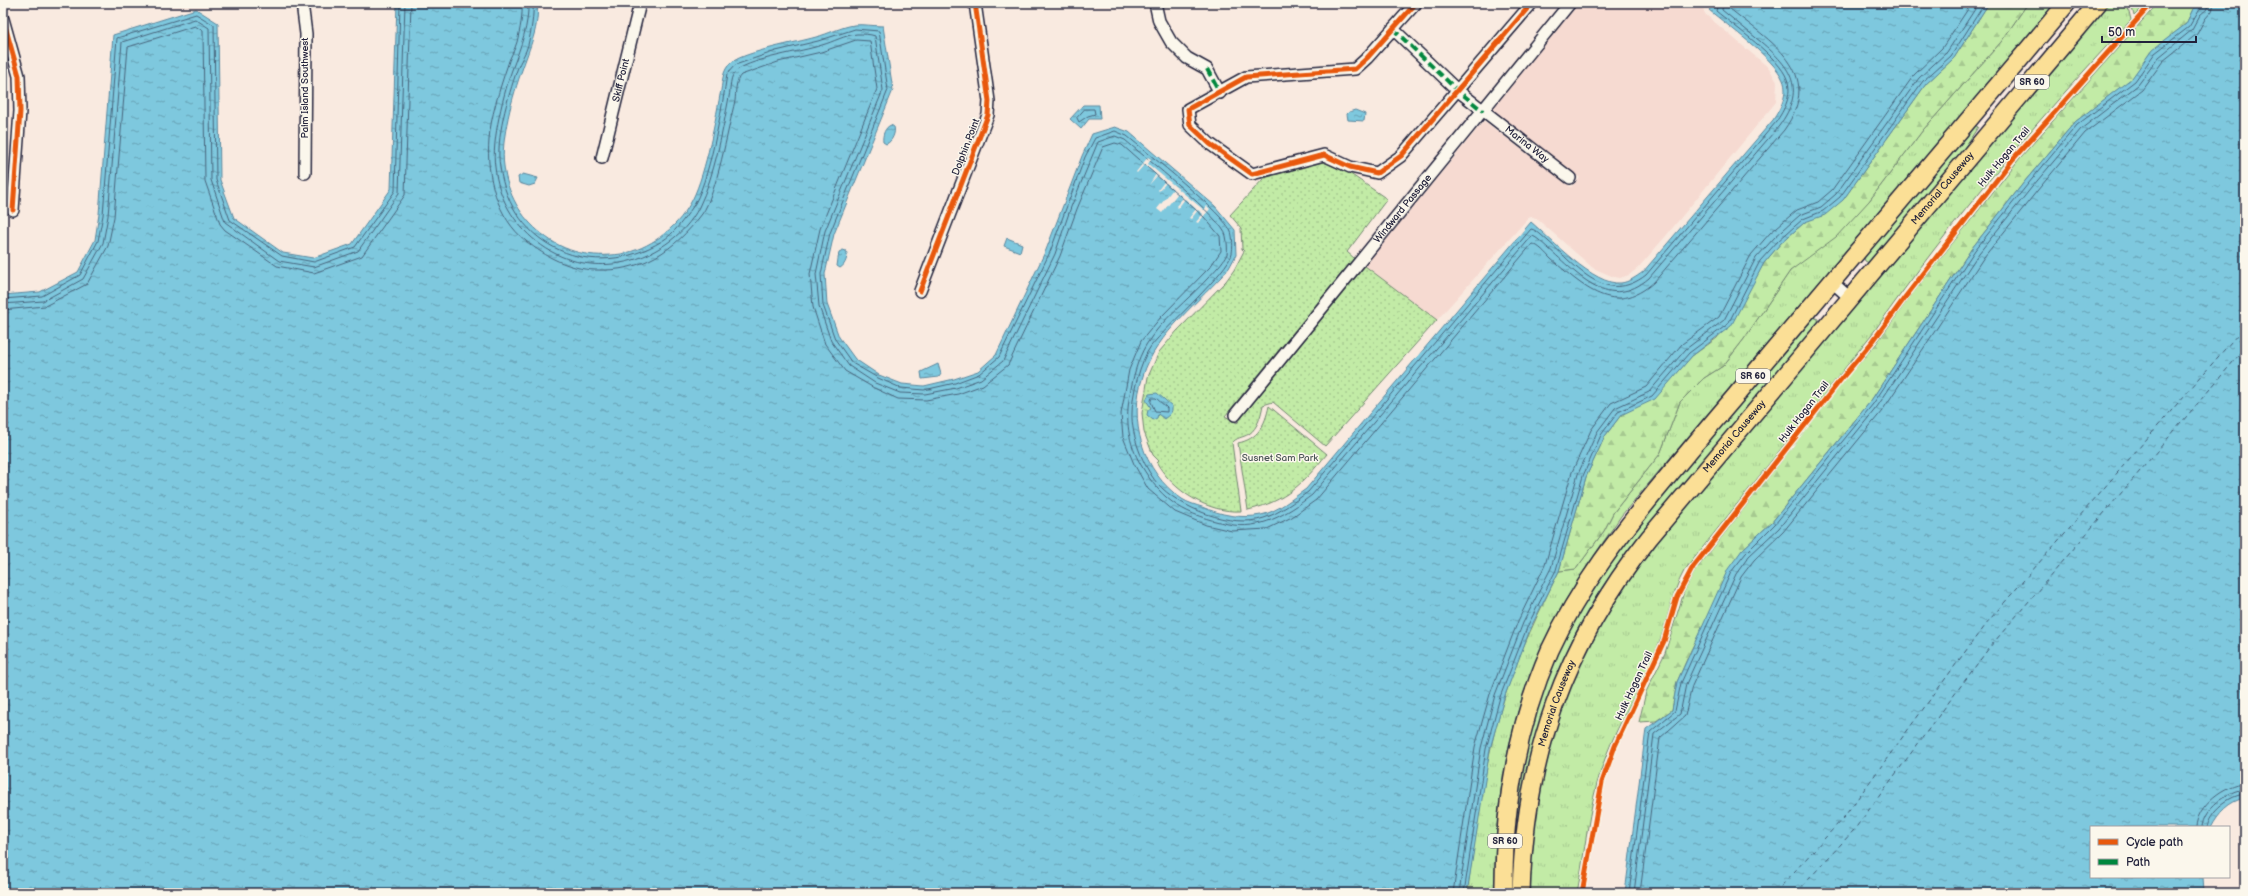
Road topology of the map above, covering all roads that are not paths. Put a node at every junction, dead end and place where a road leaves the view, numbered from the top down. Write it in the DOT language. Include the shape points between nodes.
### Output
graph roads {
  1 [pos="302,3"];
  2 [pos="640,3"];
  3 [pos="976,3"];
  4 [pos="1155,3"];
  5 [pos="1416,3"];
  6 [pos="1532,3"];
  7 [pos="1570,3"];
  8 [pos="2067,3"];
  9 [pos="2098,3"];
  10 [pos="3,19"];
  11 [pos="1393,29"];
  12 [pos="1457,90"];
  13 [pos="1220,93"];
  14 [pos="1483,111"];
  15 [pos="602,158"];
  16 [pos="305,173"];
  17 [pos="1570,178"];
  18 [pos="13,210"];
  19 [pos="1832,282"];
  20 [pos="920,291"];
  21 [pos="1850,298"];
  22 [pos="1235,414"];
  23 [pos="1504,893"];
  24 [pos="1521,893"];
  1 -- 16 [label="street, Palm Island Southwest" via="306,34"];
  2 -- 15 [label="street, Skiff Point"];
  3 -- 20 [label="street, Dolphin Point" via="989,101 988,115"];
  4 -- 13 [label="street" via="1159,21 1171,42 1187,58 1207,69"];
  5 -- 11 [label="street"];
  6 -- 12 [label="street"];
  7 -- 14 [label="street, Windward Passage"];
  8 -- 19 [label="main road, SR 60"];
  9 -- 21 [label="main road, Memorial Causeway / SR 60"];
  10 -- 18 [label="street" via="19,76 20,111"];
  11 -- 12 [label="street, Marina Way"];
  11 -- 13 [label="street" via="1355,69 1246,77"];
  12 -- 13 [label="street" via="1401,156 1377,173 1350,167 1324,155 1252,174 1217,149 1190,125 1188,109"];
  12 -- 14 [label="street, Marina Way"];
  14 -- 17 [label="street, Marina Way"];
  14 -- 22 [label="street, Windward Passage"];
  19 -- 21 [label="street"];
  19 -- 23 [label="main road, SR 60" via="1608,551 1568,616 1550,650 1537,685 1515,759 1506,823"];
  21 -- 24 [label="main road, Memorial Causeway / SR 60" via="1622,572 1585,632 1557,696 1535,766 1525,827"];
}
